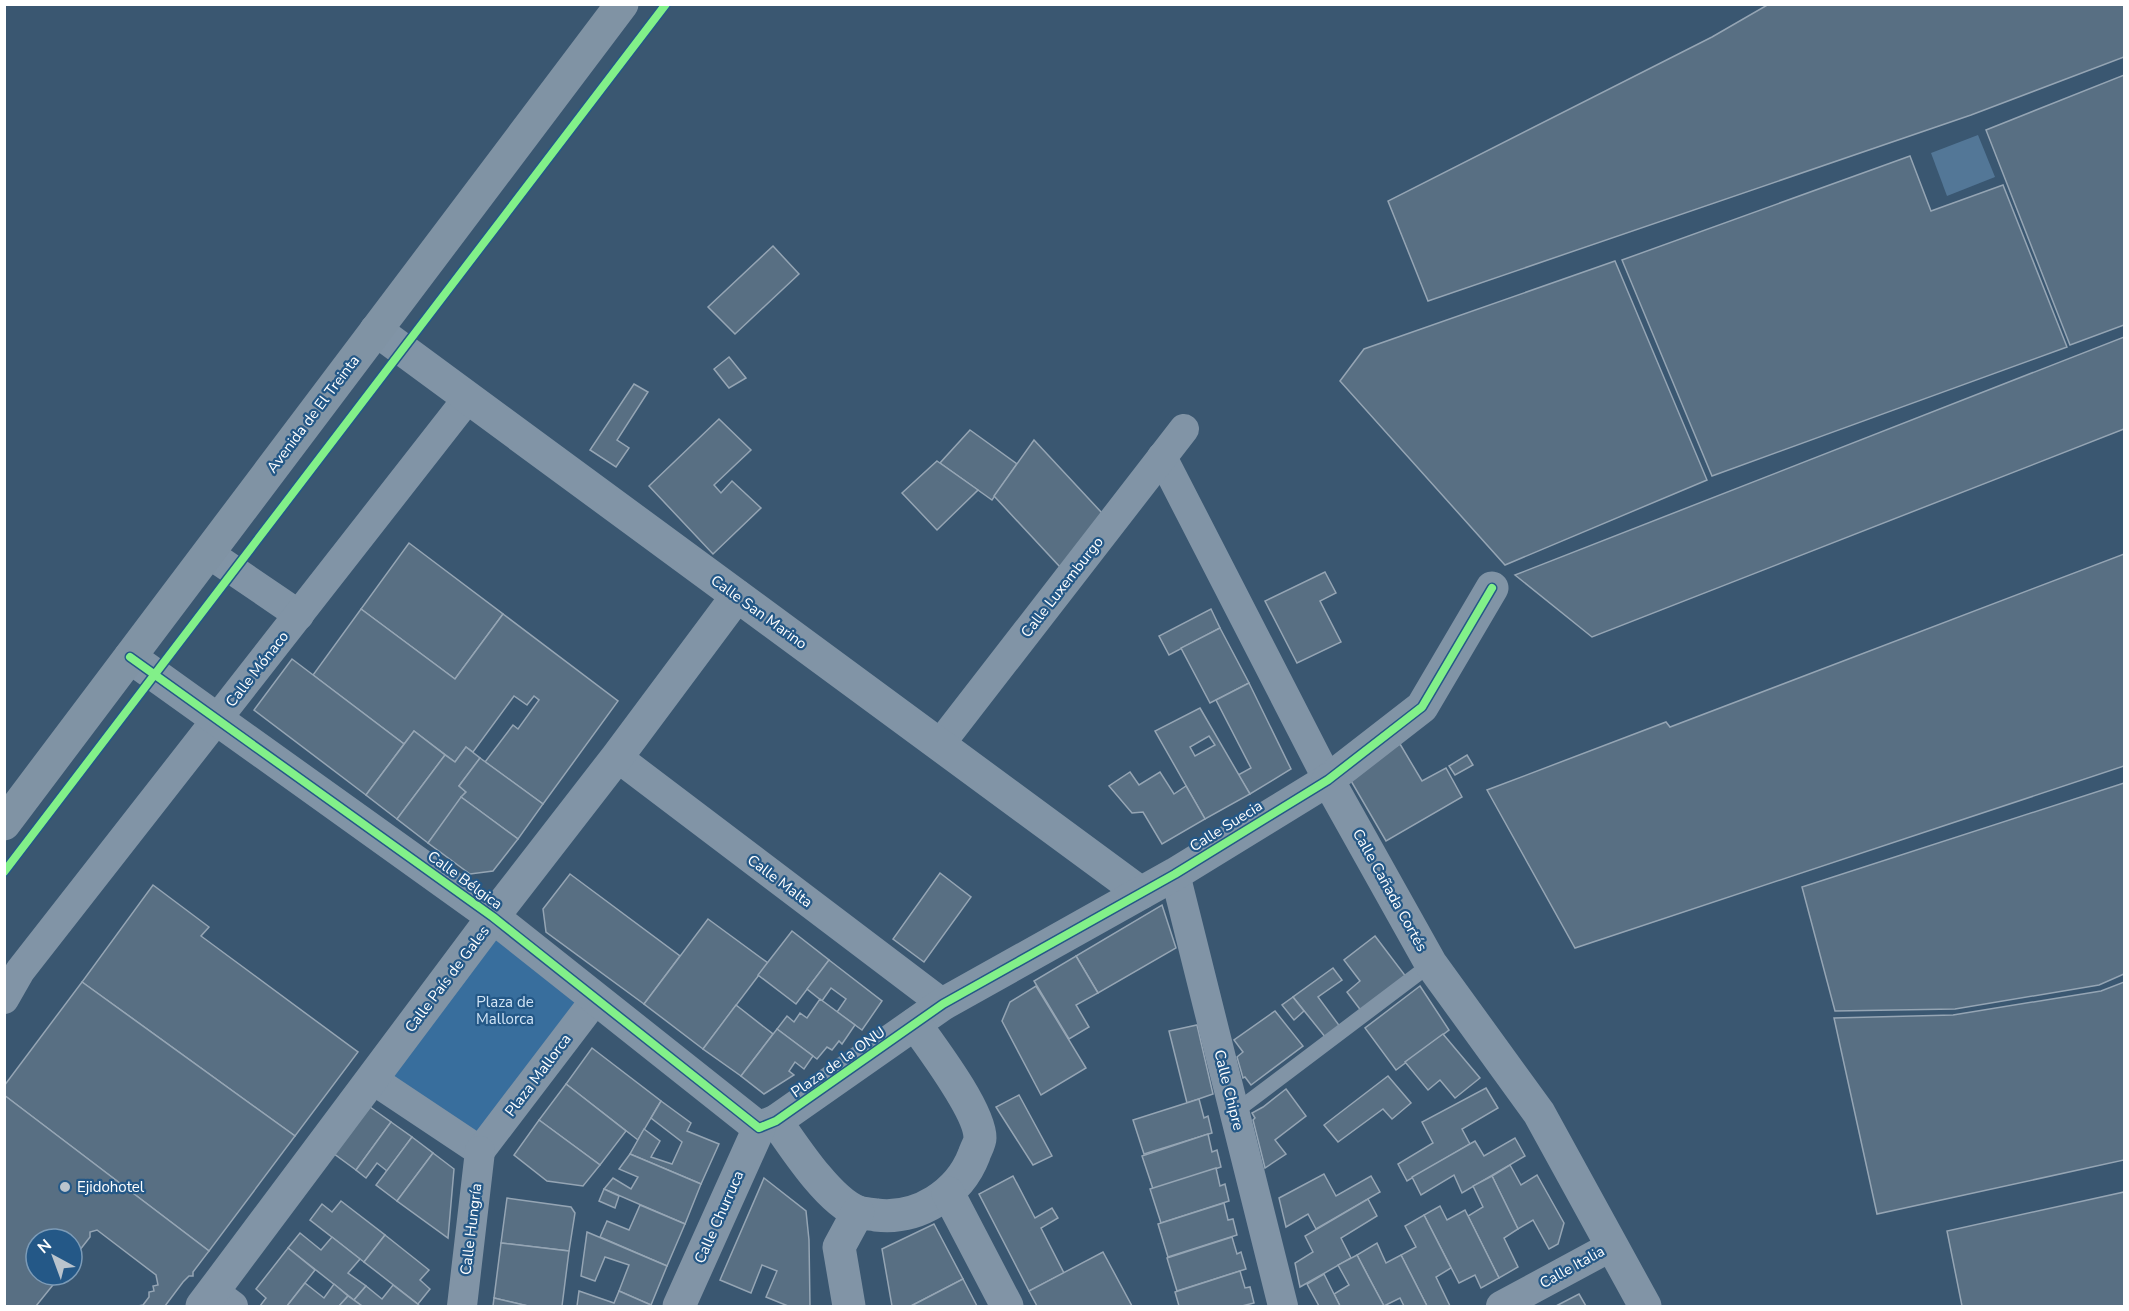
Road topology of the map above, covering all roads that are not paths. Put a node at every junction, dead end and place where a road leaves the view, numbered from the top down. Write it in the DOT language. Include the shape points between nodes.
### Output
graph roads {
  1 [pos="622,4"];
  2 [pos="376,330"];
  3 [pos="468,398"];
  4 [pos="1184,429"];
  5 [pos="1162,457"];
  6 [pos="208,554"];
  7 [pos="1492,588"];
  8 [pos="737,596"];
  9 [pos="299,615"];
  10 [pos="130,657"];
  11 [pos="218,720"];
  12 [pos="940,744"];
  13 [pos="617,757"];
  14 [pos="1328,780"];
  15 [pos="4,824"];
  16 [pos="1175,874"];
  17 [pos="1141,893"];
  18 [pos="493,917"];
  19 [pos="1431,964"];
  20 [pos="4,999"];
  21 [pos="596,1000"];
  22 [pos="943,1004"];
  23 [pos="915,1024"];
  24 [pos="372,1079"];
  25 [pos="1234,1112"];
  26 [pos="767,1125"];
  27 [pos="480,1151"];
  28 [pos="948,1193"];
  29 [pos="858,1212"];
  30 [pos="1612,1246"];
  31 [pos="216,1301"];
  32 [pos="462,1306"];
  33 [pos="679,1306"];
  34 [pos="849,1306"];
  35 [pos="1007,1306"];
  36 [pos="1283,1306"];
  37 [pos="1501,1306"];
  38 [pos="1646,1306"];
  1 -- 2 [label="main road, Avenida de El Treinta"];
  2 -- 3 [label="street, Calle San Marino"];
  2 -- 6 [label="main road, Avenida de El Treinta"];
  3 -- 8 [label="street, Calle San Marino"];
  3 -- 9 [label="street, Calle Mónaco"];
  4 -- 5 [label="street, Calle Luxemburgo"];
  5 -- 12 [label="street, Calle Luxemburgo"];
  5 -- 14 [label="street, Calle Cañada Cortés"];
  6 -- 9 [label="street"];
  6 -- 10 [label="main road, Avenida de El Treinta"];
  7 -- 14 [label="street, Calle Suecia" via="1422,707"];
  8 -- 12 [label="street, Calle San Marino"];
  8 -- 13 [label="street, Calle País de Gales"];
  9 -- 11 [label="street, Calle Mónaco"];
  10 -- 11 [label="street, Calle Bélgica"];
  10 -- 15 [label="main road, Avenida de El Treinta"];
  11 -- 18 [label="street, Calle Bélgica"];
  11 -- 20 [label="street, Calle Mónaco" via="27,962"];
  12 -- 17 [label="street, Calle San Marino"];
  13 -- 18 [label="street, Calle País de Gales"];
  13 -- 22 [label="street, Calle Malta"];
  14 -- 16 [label="street, Calle Suecia"];
  14 -- 19 [label="street, Calle Cañada Cortés"];
  16 -- 17 [label="street, Calle Suecia"];
  16 -- 25 [label="street, Calle Chipre"];
  17 -- 22 [label="street, Calle Suecia"];
  18 -- 21 [label="street, Calle Bélgica"];
  18 -- 24 [label="street, Calle País de Gales"];
  19 -- 25 [label="lane"];
  19 -- 30 [label="street, Calle Cañada Cortés" via="1539,1113"];
  21 -- 26 [label="street, Calle Bélgica"];
  21 -- 27 [label="street, Plaza Mallorca"];
  22 -- 23 [label="street, Calle Suecia"];
  23 -- 26 [label="street, Plaza de la ONU"];
  23 -- 28 [label="street" via="971,1107 980,1139 969,1168"];
  24 -- 27 [label="street"];
  24 -- 31 [label="street, Calle País de Gales"];
  25 -- 36 [label="street, Calle Chipre"];
  26 -- 29 [label="street" via="800,1154 835,1197"];
  26 -- 33 [label="street, Calle Churruca"];
  27 -- 32 [label="street, Calle Hungría"];
  28 -- 29 [label="street" via="921,1209 890,1216"];
  28 -- 35 [label="street"];
  29 -- 34 [label="street" via="839,1247"];
  30 -- 37 [label="street, Calle Italia"];
  30 -- 38 [label="street, Calle Cañada Cortés"];
}
